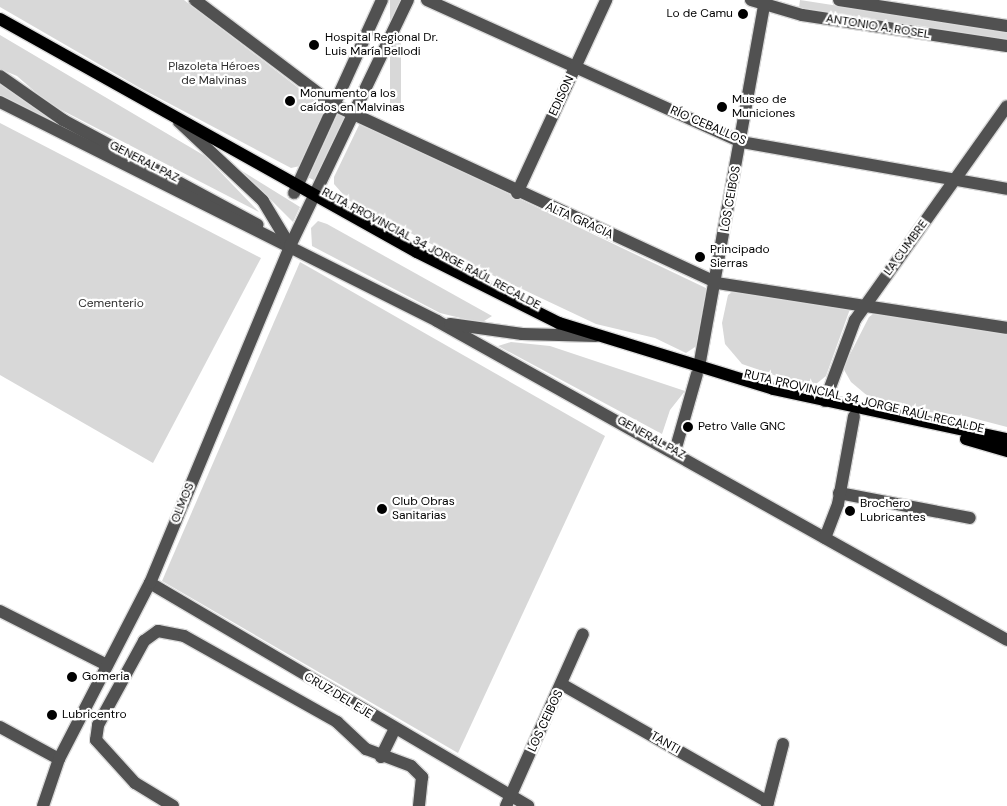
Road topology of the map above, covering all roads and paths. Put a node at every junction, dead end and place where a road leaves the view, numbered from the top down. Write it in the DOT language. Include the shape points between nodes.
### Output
graph roads {
  1 [pos="196,0"];
  2 [pos="382,0"];
  3 [pos="408,0"];
  4 [pos="427,0"];
  5 [pos="606,0"];
  6 [pos="839,0"];
  7 [pos="759,2"];
  8 [pos="210,4"];
  9 [pos="0,19"];
  10 [pos="1007,26"];
  11 [pos="1007,46"];
  12 [pos="576,67"];
  13 [pos="0,76"];
  14 [pos="0,102"];
  15 [pos="334,104"];
  16 [pos="1007,106"];
  17 [pos="354,115"];
  18 [pos="177,120"];
  19 [pos="741,142"];
  20 [pos="955,180"];
  21 [pos="296,189"];
  22 [pos="1007,189"];
  23 [pos="517,193"];
  24 [pos="312,198"];
  25 [pos="290,246"];
  26 [pos="717,283"];
  27 [pos="864,306"];
  28 [pos="437,321"];
  29 [pos="1007,328"];
  30 [pos="596,336"];
  31 [pos="582,338"];
  32 [pos="698,371"];
  33 [pos="825,401"];
  34 [pos="854,416"];
  35 [pos="1007,439"];
  36 [pos="675,451"];
  37 [pos="1007,451"];
  38 [pos="839,493"];
  39 [pos="970,518"];
  40 [pos="825,538"];
  41 [pos="150,583"];
  42 [pos="0,611"];
  43 [pos="583,634"];
  44 [pos="1007,640"];
  45 [pos="107,665"];
  46 [pos="563,685"];
  47 [pos="0,727"];
  48 [pos="394,730"];
  49 [pos="782,744"];
  50 [pos="381,757"];
  51 [pos="59,759"];
  52 [pos="509,801"];
  53 [pos="767,804"];
  54 [pos="43,806"];
  55 [pos="174,806"];
  56 [pos="419,806"];
  57 [pos="528,806"];
  1 -- 8 [label="street, ALTA GRACIA"];
  2 -- 15 [label="street"];
  3 -- 17 [label="street, OLMOS"];
  4 -- 12 [label="street, RÍO CEBALLOS"];
  5 -- 12 [label="street, EDISON"];
  6 -- 10 [label="street, ANTONIO A. ROSEL"];
  7 -- 11 [label="street, ANTONIO A. ROSEL"];
  7 -- 19 [label="street, LOS CEIBOS"];
  8 -- 15 [label="street, ALTA GRACIA"];
  9 -- 18 [label="main road, RUTA PROVINCIAL 34 JORGE RAÚL RECALDE"];
  12 -- 19 [label="street, RÍO CEBALLOS"];
  12 -- 23 [label="street, EDISON"];
  13 -- 25 [label="street, GENERAL PAZ" via="44,110 229,205"];
  14 -- 25 [label="street, GENERAL PAZ"];
  15 -- 17 [label="street, ALTA GRACIA"];
  15 -- 21 [label="street"];
  16 -- 20 [label="street, LA CUMBRE"];
  17 -- 23 [label="street, ALTA GRACIA"];
  17 -- 24 [label="street, OLMOS"];
  18 -- 21 [label="main road, RUTA PROVINCIAL 34 JORGE RAÚL RECALDE"];
  18 -- 25 [label="street" via="263,201"];
  19 -- 20 [label="street, RÍO CEBALLOS"];
  19 -- 26 [label="street, LOS CEIBOS"];
  20 -- 22 [label="street, RÍO CEBALLOS"];
  20 -- 27 [label="street, LA CUMBRE"];
  21 -- 24 [label="main road, RUTA PROVINCIAL 34 JORGE RAÚL RECALDE"];
  23 -- 26 [label="street, ALTA GRACIA"];
  24 -- 25 [label="street, OLMOS"];
  24 -- 30 [label="main road, RUTA PROVINCIAL 34 JORGE RAÚL RECALDE" via="522,306"];
  24 -- 31 [label="main road, RUTA PROVINCIAL 34 JORGE RAÚL RECALDE" via="518,312"];
  25 -- 28 [label="street, GENERAL PAZ"];
  25 -- 41 [label="street, OLMOS"];
  26 -- 27 [label="street, ALTA GRACIA"];
  26 -- 32 [label="street, LOS CEIBOS"];
  27 -- 29 [label="street, ALTA GRACIA"];
  27 -- 33 [label="street, LA CUMBRE"];
  28 -- 31 [label="street" via="478,330"];
  28 -- 36 [label="street, GENERAL PAZ"];
  30 -- 31 [label="street"];
  30 -- 32 [label="main road, RUTA PROVINCIAL 34 JORGE RAÚL RECALDE"];
  31 -- 32 [label="main road, RUTA PROVINCIAL 34 JORGE RAÚL RECALDE"];
  32 -- 33 [label="main road, RUTA PROVINCIAL 34 JORGE RAÚL RECALDE"];
  32 -- 34 [label="main road, RUTA PROVINCIAL 34 JORGE RAÚL RECALDE"];
  32 -- 36 [label="street, LOS CEIBOS"];
  33 -- 35 [label="main road, RUTA PROVINCIAL 34 JORGE RAÚL RECALDE"];
  34 -- 37 [label="main road, RUTA PROVINCIAL 34 JORGE RAÚL RECALDE"];
  34 -- 38 [label="street"];
  36 -- 40 [label="street, GENERAL PAZ"];
  38 -- 39 [label="street"];
  38 -- 40 [label="street"];
  40 -- 44 [label="street, GENERAL PAZ"];
  41 -- 45 [label="street, OLMOS"];
  41 -- 48 [label="street, CRUZ DEL EJE"];
  42 -- 45 [label="street"];
  43 -- 46 [label="street, LOS CEIBOS"];
  45 -- 51 [label="street, OLMOS"];
  46 -- 52 [label="street, LOS CEIBOS"];
  46 -- 53 [label="street, TANTI"];
  47 -- 51 [label="street"];
  48 -- 50 [label="street"];
  48 -- 52 [label="street, CRUZ DEL EJE"];
  49 -- 53 [label="street"];
  50 -- 55 [label="street" via="337,722 225,658 184,636 158,631 144,641 98,725 96,740 135,783"];
  50 -- 56 [label="street" via="412,766 422,777"];
  51 -- 54 [label="street, OLMOS"];
  52 -- 57 [label="street, CRUZ DEL EJE"];
}
